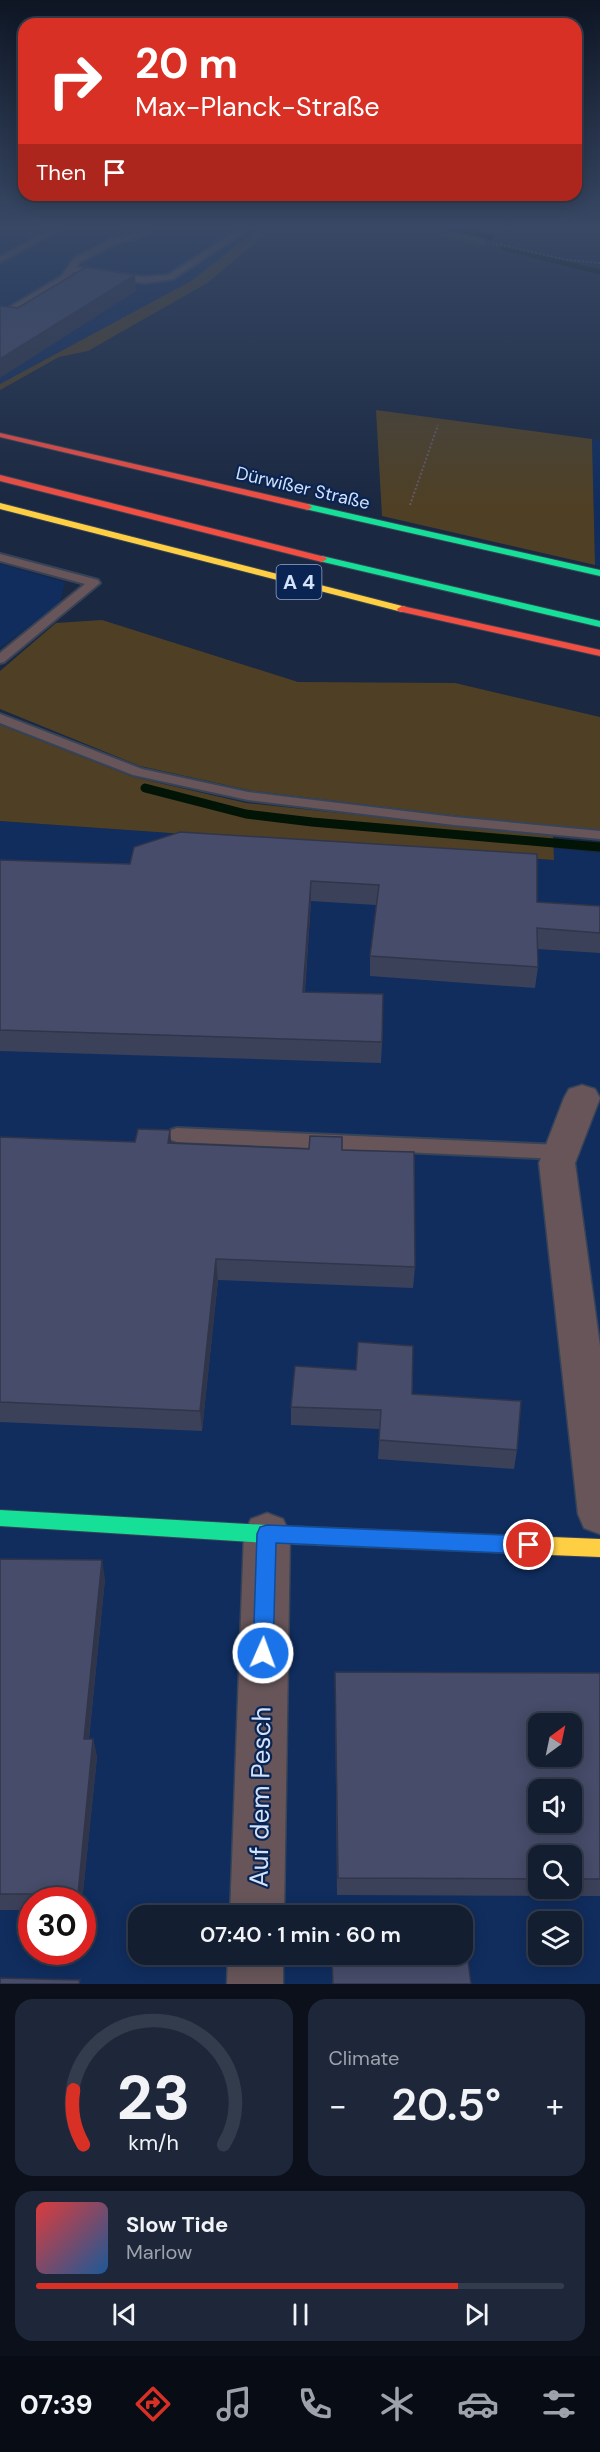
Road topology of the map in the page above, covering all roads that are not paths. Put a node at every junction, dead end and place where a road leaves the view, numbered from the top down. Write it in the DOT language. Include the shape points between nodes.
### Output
graph roads {
  1 [pos="0,435"];
  2 [pos="0,478"];
  3 [pos="0,506"];
  4 [pos="0,557"];
  5 [pos="600,573"];
  6 [pos="600,624"];
  7 [pos="600,653"];
  8 [pos="0,659"];
  9 [pos="0,718"];
  10 [pos="600,835"];
  11 [pos="582,1098"];
  12 [pos="177,1135"];
  13 [pos="561,1152"];
  14 [pos="600,1514"];
  15 [pos="0,1518"];
  16 [pos="267,1534"];
  17 [pos="600,1548"];
  18 [pos="257,1905"];
  19 [pos="256,1965"];
  20 [pos="255,1984"];
  1 -- 5 [label="main road, Dürwißer Straße"];
  2 -- 6 [label="main road, A 4" via="439,588"];
  3 -- 7 [label="main road, A 4" via="415,612"];
  4 -- 8 [label="lane" via="94,583"];
  9 -- 10 [label="lane" via="138,772 248,796"];
  11 -- 13 [label="street"];
  12 -- 13 [label="lane"];
  13 -- 14 [label="street" via="557,1163"];
  15 -- 16 [label="main road"];
  16 -- 17 [label="main road"];
  16 -- 18 [label="street, Auf dem Pesch"];
  19 -- 20 [label="street"];
}
